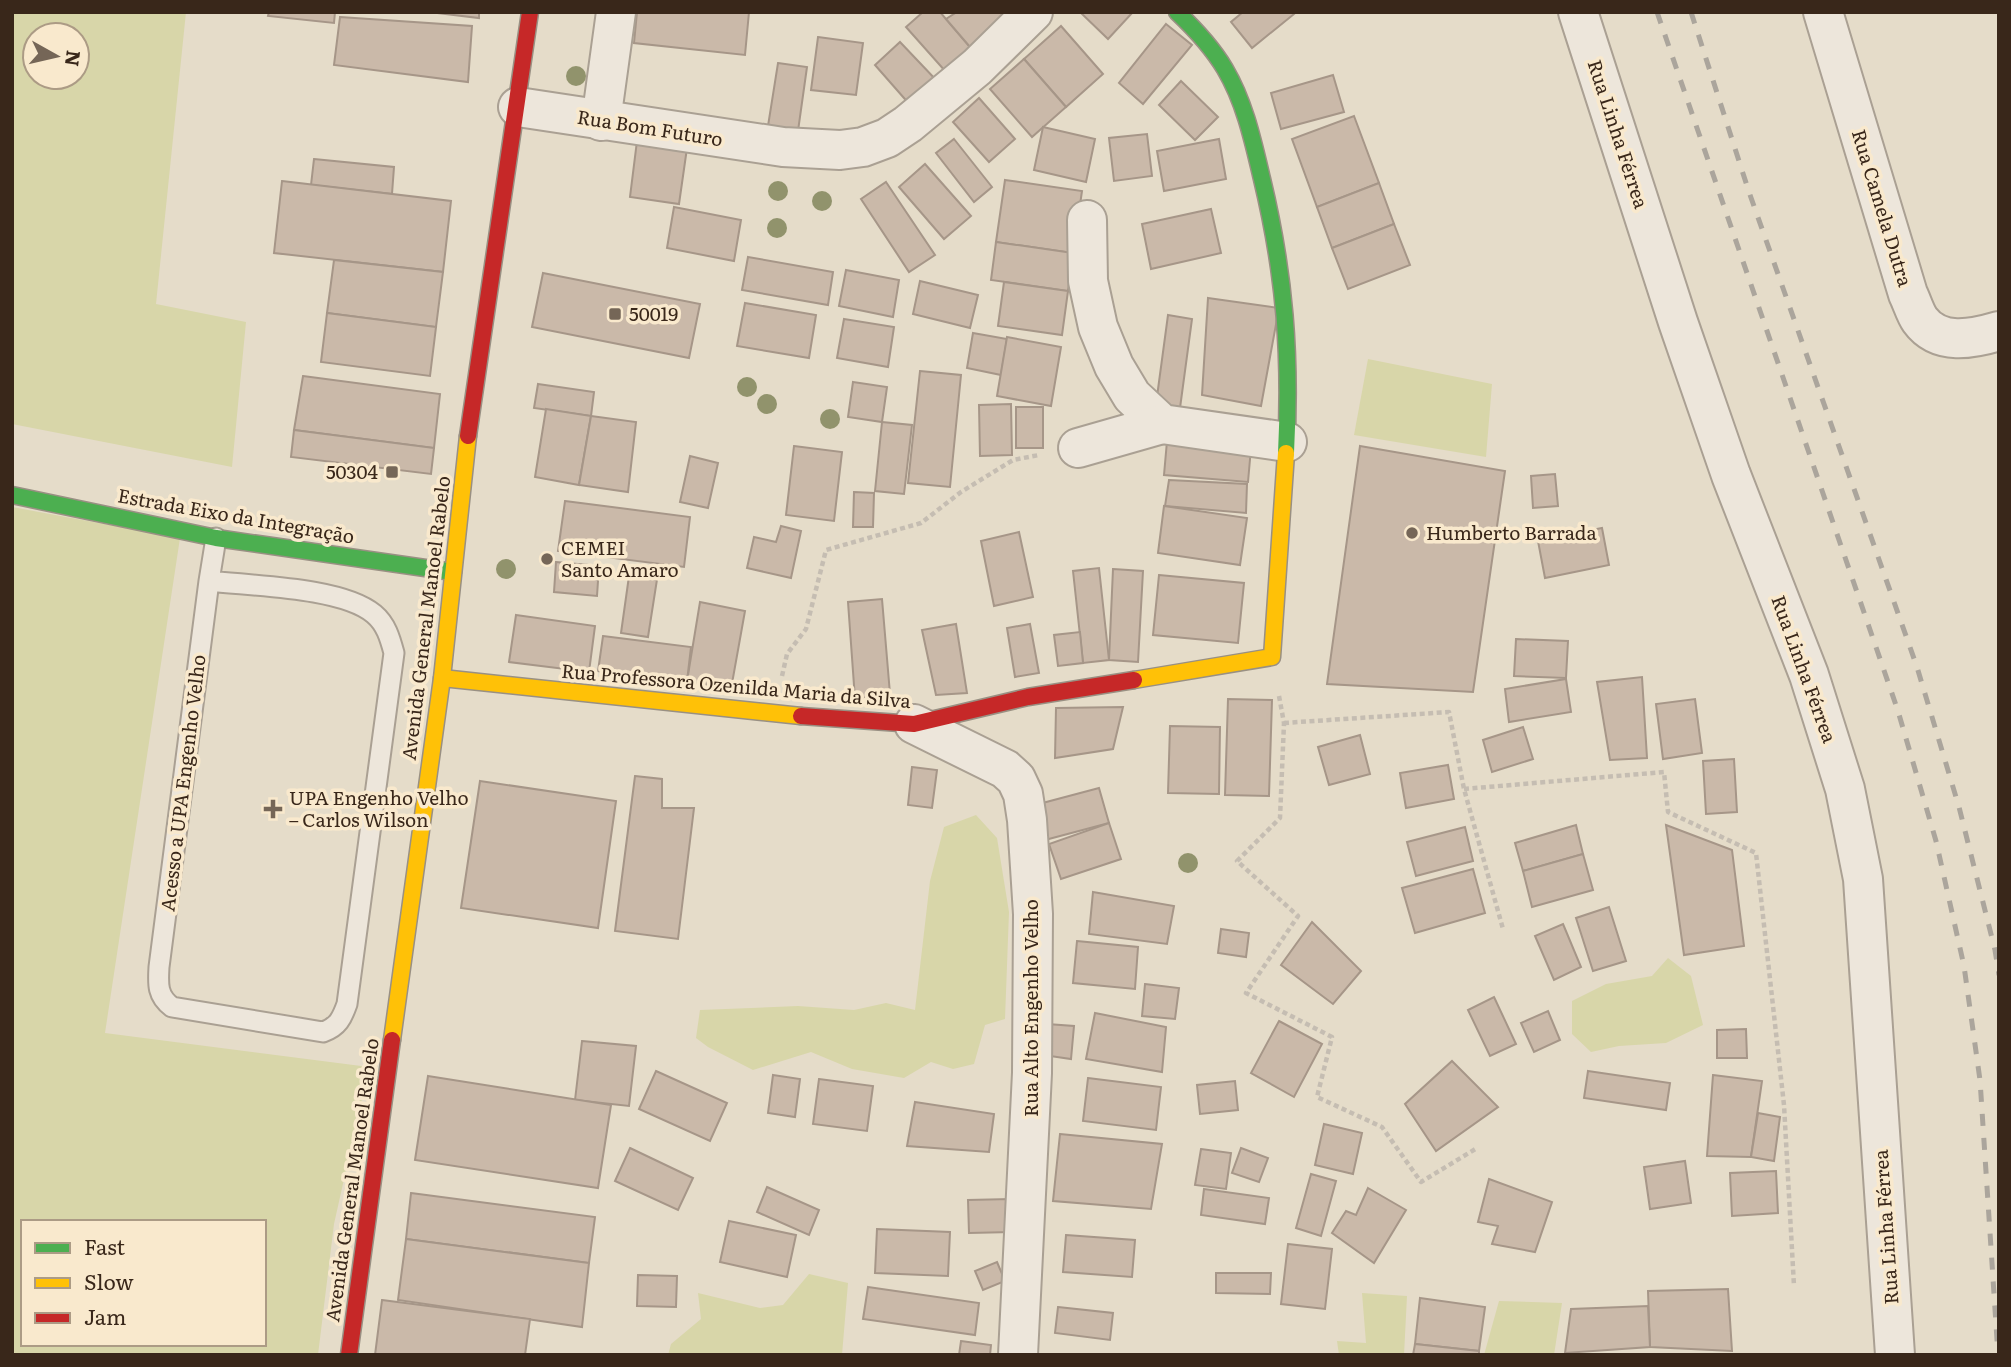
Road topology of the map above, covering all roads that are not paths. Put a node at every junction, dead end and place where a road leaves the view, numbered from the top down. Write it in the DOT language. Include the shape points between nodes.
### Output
graph roads {
  1 [pos="530,12"];
  2 [pos="615,12"];
  3 [pos="1033,12"];
  4 [pos="1177,12"];
  5 [pos="1578,12"];
  6 [pos="1823,12"];
  7 [pos="518,107"];
  8 [pos="601,121"];
  9 [pos="1087,220"];
  10 [pos="1999,331"];
  11 [pos="1162,424"];
  12 [pos="1287,442"];
  13 [pos="1078,448"];
  14 [pos="12,495"];
  15 [pos="216,538"];
  16 [pos="453,572"];
  17 [pos="209,581"];
  18 [pos="442,678"];
  19 [pos="914,724"];
  20 [pos="349,1355"];
  21 [pos="1018,1355"];
  22 [pos="1895,1355"];
  1 -- 7 [label="main road, Avenida General Manoel Rabelo"];
  2 -- 8 [label="street"];
  3 -- 8 [label="street, Rua Bom Futuro" via="977,67 887,138 863,147 783,147"];
  4 -- 12 [label="main road" via="1230,75 1248,118 1275,230 1287,322"];
  5 -- 22 [label="street, Rua Linha Férrea" via="1678,322 1808,675 1845,789 1863,879"];
  6 -- 10 [label="street, Rua Camela Dutra" via="1908,294 1920,320 1947,339"];
  7 -- 8 [label="street, Rua Bom Futuro"];
  7 -- 16 [label="main road, Avenida General Manoel Rabelo" via="466,449"];
  9 -- 11 [label="street" via="1088,281 1098,327 1132,396"];
  11 -- 12 [label="street"];
  11 -- 13 [label="street"];
  12 -- 19 [label="main road, Rua Professora Ozenilda Maria da Silva" via="1272,657 1028,697"];
  14 -- 15 [label="main road, Estrada Eixo da Integração"];
  15 -- 16 [label="main road, Estrada Eixo da Integração"];
  15 -- 17 [label="lane, Acesso a UPA Engenho Velho"];
  16 -- 18 [label="main road, Avenida General Manoel Rabelo"];
  17 -- 17 [label="lane, Acesso a UPA Engenho Velho" via="326,594 375,615 389,633 394,653 347,1003 342,1018 331,1029 172,1007 164,1002 157,986"];
  18 -- 19 [label="main road, Rua Professora Ozenilda Maria da Silva" via="775,714"];
  18 -- 20 [label="main road, Avenida General Manoel Rabelo"];
  19 -- 21 [label="street, Rua Alto Engenho Velho" via="1005,769 1020,787 1027,820 1033,914 1032,1073"];
}
